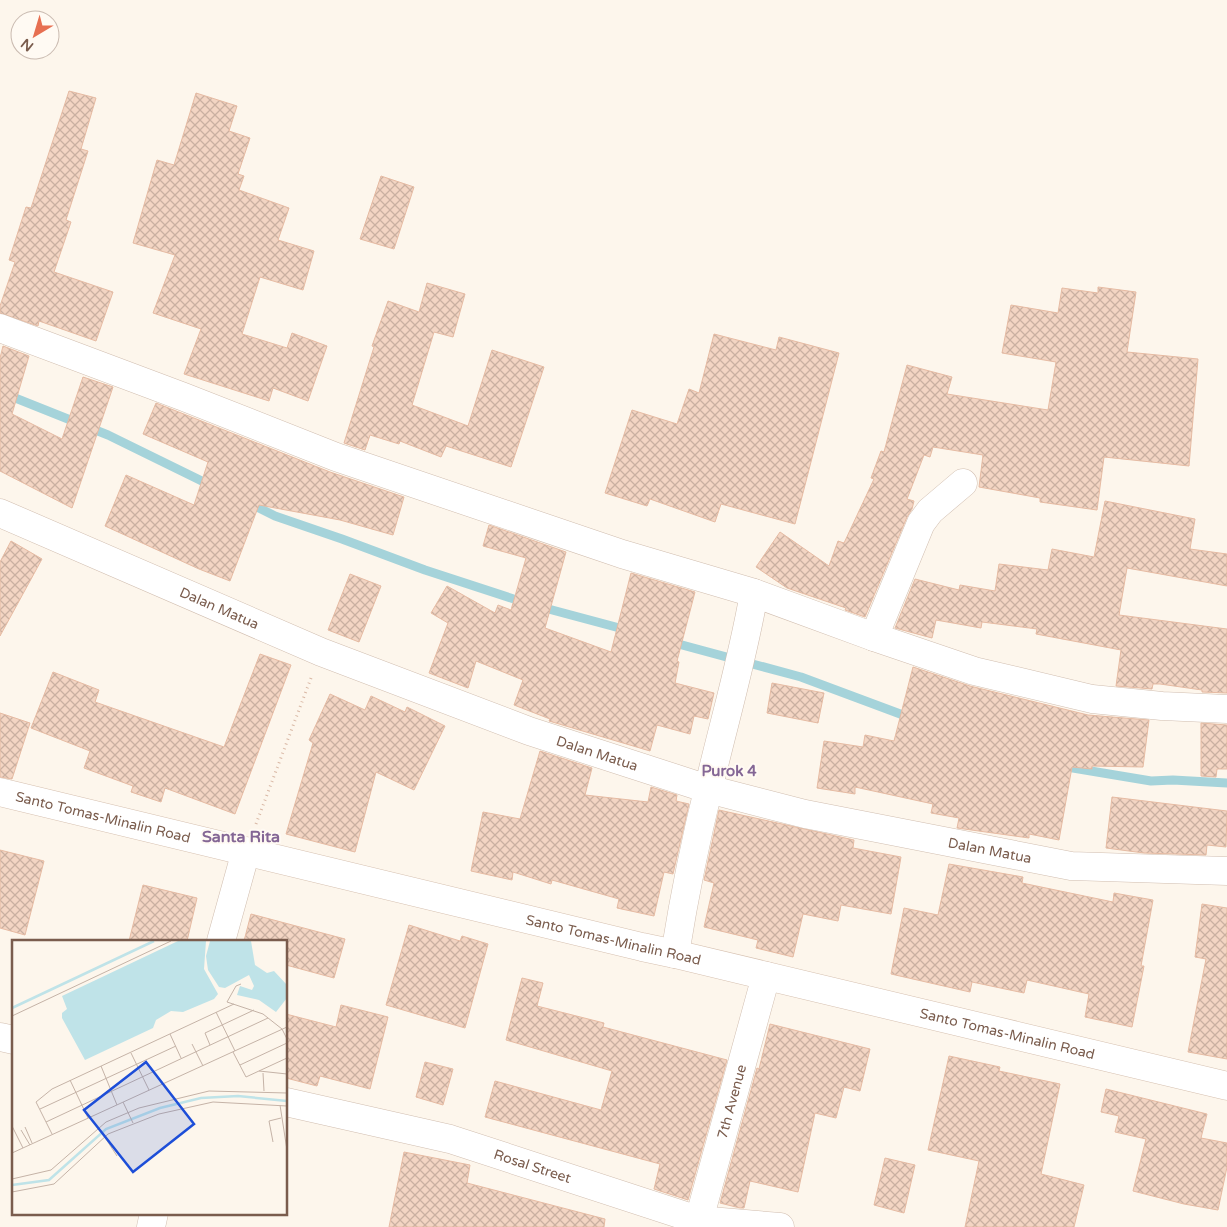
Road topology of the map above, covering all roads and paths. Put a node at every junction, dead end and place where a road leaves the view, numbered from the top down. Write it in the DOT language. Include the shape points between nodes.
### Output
graph roads {
  1 [pos="0,328"];
  2 [pos="963,483"];
  3 [pos="0,513"];
  4 [pos="754,594"];
  5 [pos="874,637"];
  6 [pos="321,652"];
  7 [pos="1227,709"];
  8 [pos="708,789"];
  9 [pos="0,792"];
  10 [pos="246,851"];
  11 [pos="1227,871"];
  12 [pos="221,940"];
  13 [pos="675,954"];
  14 [pos="766,976"];
  15 [pos="1227,1086"];
  16 [pos="288,1102"];
  17 [pos="154,1214"];
  18 [pos="698,1224"];
  19 [pos="151,1227"];
  20 [pos="780,1227"];
  1 -- 4 [label="street" via="336,457 622,554"];
  2 -- 5 [label="street" via="921,523"];
  3 -- 6 [label="street, Dalan Matua"];
  4 -- 5 [label="street"];
  4 -- 8 [label="street"];
  5 -- 7 [label="street" via="974,671 1092,699"];
  6 -- 8 [label="street, Dalan Matua" via="529,731"];
  6 -- 10 [label="path"];
  8 -- 11 [label="street, Dalan Matua" via="805,814 1072,866"];
  8 -- 13 [label="street"];
  9 -- 10 [label="street, Santo Tomas-Minalin Road"];
  10 -- 12 [label="street"];
  10 -- 13 [label="street, Santo Tomas-Minalin Road"];
  13 -- 14 [label="street, Santo Tomas-Minalin Road"];
  14 -- 15 [label="street, Santo Tomas-Minalin Road"];
  14 -- 18 [label="street, 7th Avenue"];
  16 -- 18 [label="street, Rosal Street" via="450,1139"];
  17 -- 19 [label="street"];
  18 -- 20 [label="street, Rosal Street"];
}
